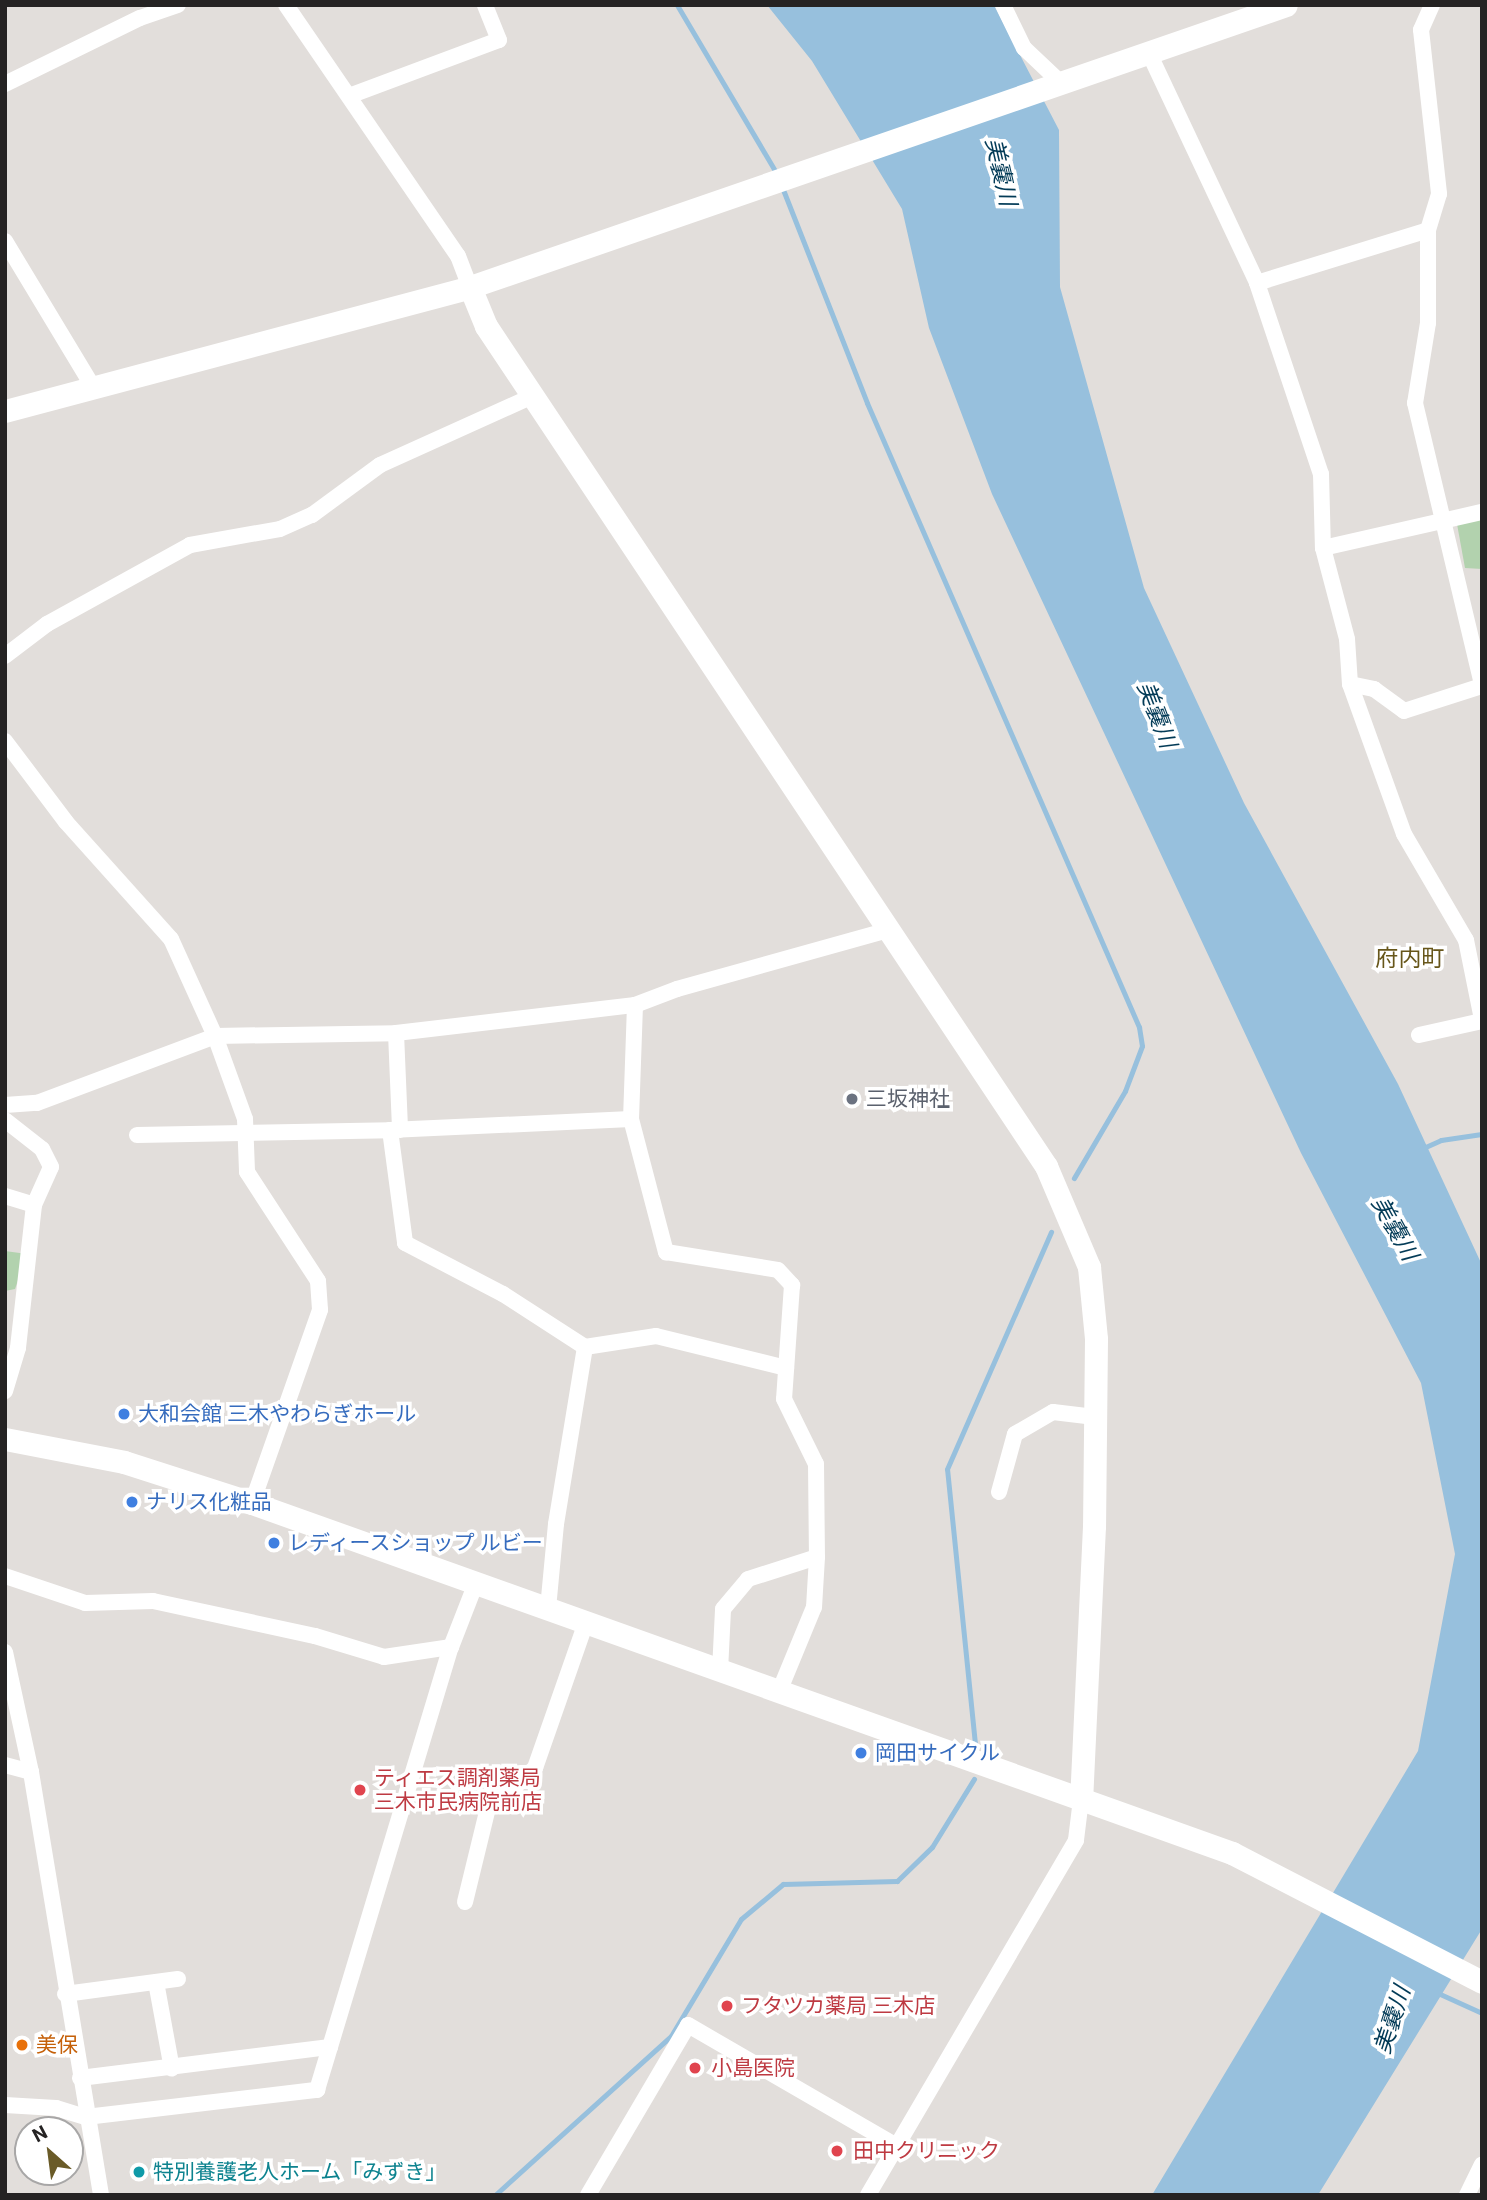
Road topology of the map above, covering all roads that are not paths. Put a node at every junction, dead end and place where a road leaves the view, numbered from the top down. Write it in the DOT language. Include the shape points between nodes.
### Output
graph roads {
  1 [pos="178,5"];
  2 [pos="286,5"];
  3 [pos="485,5"];
  4 [pos="1003,5"];
  5 [pos="1286,5"];
  6 [pos="1432,5"];
  7 [pos="137,12"];
  8 [pos="1149,53"];
  9 [pos="1060,82"];
  10 [pos="5,84"];
  11 [pos="349,96"];
  12 [pos="1428,230"];
  13 [pos="5,241"];
  14 [pos="1257,283"];
  15 [pos="470,287"];
  16 [pos="93,387"];
  17 [pos="535,395"];
  18 [pos="5,411"];
  19 [pos="1482,512"];
  20 [pos="1443,522"];
  21 [pos="1322,548"];
  22 [pos="5,656"];
  23 [pos="1350,684"];
  24 [pos="1482,685"];
  25 [pos="5,741"];
  26 [pos="888,930"];
  27 [pos="635,1005"];
  28 [pos="1482,1020"];
  29 [pos="396,1033"];
  30 [pos="1419,1035"];
  31 [pos="215,1036"];
  32 [pos="5,1105"];
  33 [pos="631,1119"];
  34 [pos="5,1120"];
  35 [pos="395,1130"];
  36 [pos="244,1132"];
  37 [pos="137,1135"];
  38 [pos="5,1196"];
  39 [pos="34,1205"];
  40 [pos="585,1347"];
  41 [pos="786,1368"];
  42 [pos="5,1391"];
  43 [pos="1095,1417"];
  44 [pos="5,1439"];
  45 [pos="999,1492"];
  46 [pos="252,1503"];
  47 [pos="817,1557"];
  48 [pos="5,1576"];
  49 [pos="476,1583"];
  50 [pos="548,1609"];
  51 [pos="586,1622"];
  52 [pos="451,1647"];
  53 [pos="5,1652"];
  54 [pos="720,1671"];
  55 [pos="779,1692"];
  56 [pos="5,1765"];
  57 [pos="31,1772"];
  58 [pos="1081,1801"];
  59 [pos="465,1902"];
  60 [pos="178,1979"];
  61 [pos="156,1982"];
  62 [pos="1482,1982"];
  63 [pos="65,1994"];
  64 [pos="330,2047"];
  65 [pos="172,2068"];
  66 [pos="80,2078"];
  67 [pos="5,2105"];
  68 [pos="86,2117"];
  69 [pos="897,2146"];
  70 [pos="1482,2164"];
  71 [pos="101,2195"];
  72 [pos="588,2195"];
  73 [pos="868,2195"];
  74 [pos="1467,2195"];
  1 -- 7 [label="street"];
  2 -- 11 [label="street"];
  3 -- 11 [label="street" via="499,40"];
  4 -- 9 [label="street" via="1024,48"];
  5 -- 8 [label="street"];
  6 -- 12 [label="street" via="1421,30 1439,194"];
  7 -- 10 [label="street"];
  8 -- 9 [label="street"];
  8 -- 14 [label="street"];
  9 -- 15 [label="street"];
  11 -- 15 [label="street" via="458,256"];
  12 -- 14 [label="street"];
  12 -- 20 [label="street" via="1428,323 1415,403"];
  13 -- 16 [label="street"];
  14 -- 21 [label="street" via="1321,474"];
  15 -- 16 [label="street"];
  15 -- 17 [label="street" via="486,326"];
  16 -- 18 [label="street"];
  17 -- 22 [label="street" via="380,465 312,515 280,529 190,545 47,624"];
  17 -- 26 [label="street"];
  19 -- 20 [label="street"];
  20 -- 21 [label="street"];
  20 -- 24 [label="street"];
  21 -- 23 [label="street" via="1347,639"];
  23 -- 24 [label="street" via="1374,690 1404,711"];
  23 -- 28 [label="street" via="1404,834 1466,940"];
  25 -- 31 [label="street" via="66,822 172,939"];
  26 -- 27 [label="street"];
  26 -- 43 [label="street" via="1046,1166 1089,1267 1096,1339"];
  27 -- 29 [label="street"];
  27 -- 33 [label="street"];
  28 -- 30 [label="street"];
  29 -- 31 [label="street"];
  29 -- 35 [label="street"];
  31 -- 32 [label="street" via="37,1103"];
  31 -- 36 [label="street" via="245,1119"];
  33 -- 35 [label="street"];
  33 -- 41 [label="street" via="666,1252 778,1270 792,1286"];
  34 -- 39 [label="street" via="42,1149 51,1167"];
  35 -- 36 [label="street"];
  35 -- 40 [label="street" via="405,1243 503,1294"];
  36 -- 37 [label="street"];
  36 -- 46 [label="street" via="247,1172 318,1281 320,1310"];
  38 -- 39 [label="street"];
  39 -- 42 [label="street" via="18,1348"];
  40 -- 41 [label="street" via="656,1336"];
  40 -- 50 [label="street" via="556,1524"];
  41 -- 47 [label="street" via="784,1399 816,1464"];
  43 -- 45 [label="street" via="1053,1412 1015,1434"];
  43 -- 58 [label="street"];
  44 -- 46 [label="street" via="124,1462"];
  46 -- 49 [label="street"];
  47 -- 54 [label="street" via="748,1579 723,1609"];
  47 -- 55 [label="street" via="814,1607"];
  48 -- 52 [label="street" via="85,1603 153,1601 315,1636 384,1657"];
  49 -- 50 [label="street"];
  49 -- 52 [label="street"];
  50 -- 51 [label="street"];
  51 -- 54 [label="street"];
  51 -- 59 [label="street" via="535,1768 488,1808"];
  52 -- 64 [label="street"];
  53 -- 57 [label="street"];
  54 -- 55 [label="street"];
  55 -- 58 [label="street"];
  56 -- 57 [label="street"];
  57 -- 63 [label="street"];
  58 -- 62 [label="street" via="1232,1853"];
  58 -- 69 [label="street" via="1076,1840"];
  60 -- 61 [label="street"];
  61 -- 63 [label="street"];
  61 -- 65 [label="street"];
  63 -- 66 [label="street"];
  64 -- 65 [label="street"];
  64 -- 68 [label="street" via="317,2090"];
  65 -- 66 [label="street"];
  66 -- 68 [label="street"];
  67 -- 68 [label="street" via="56,2108"];
  68 -- 71 [label="street"];
  69 -- 72 [label="street" via="688,2025"];
  69 -- 73 [label="street"];
  70 -- 74 [label="street"];
}
